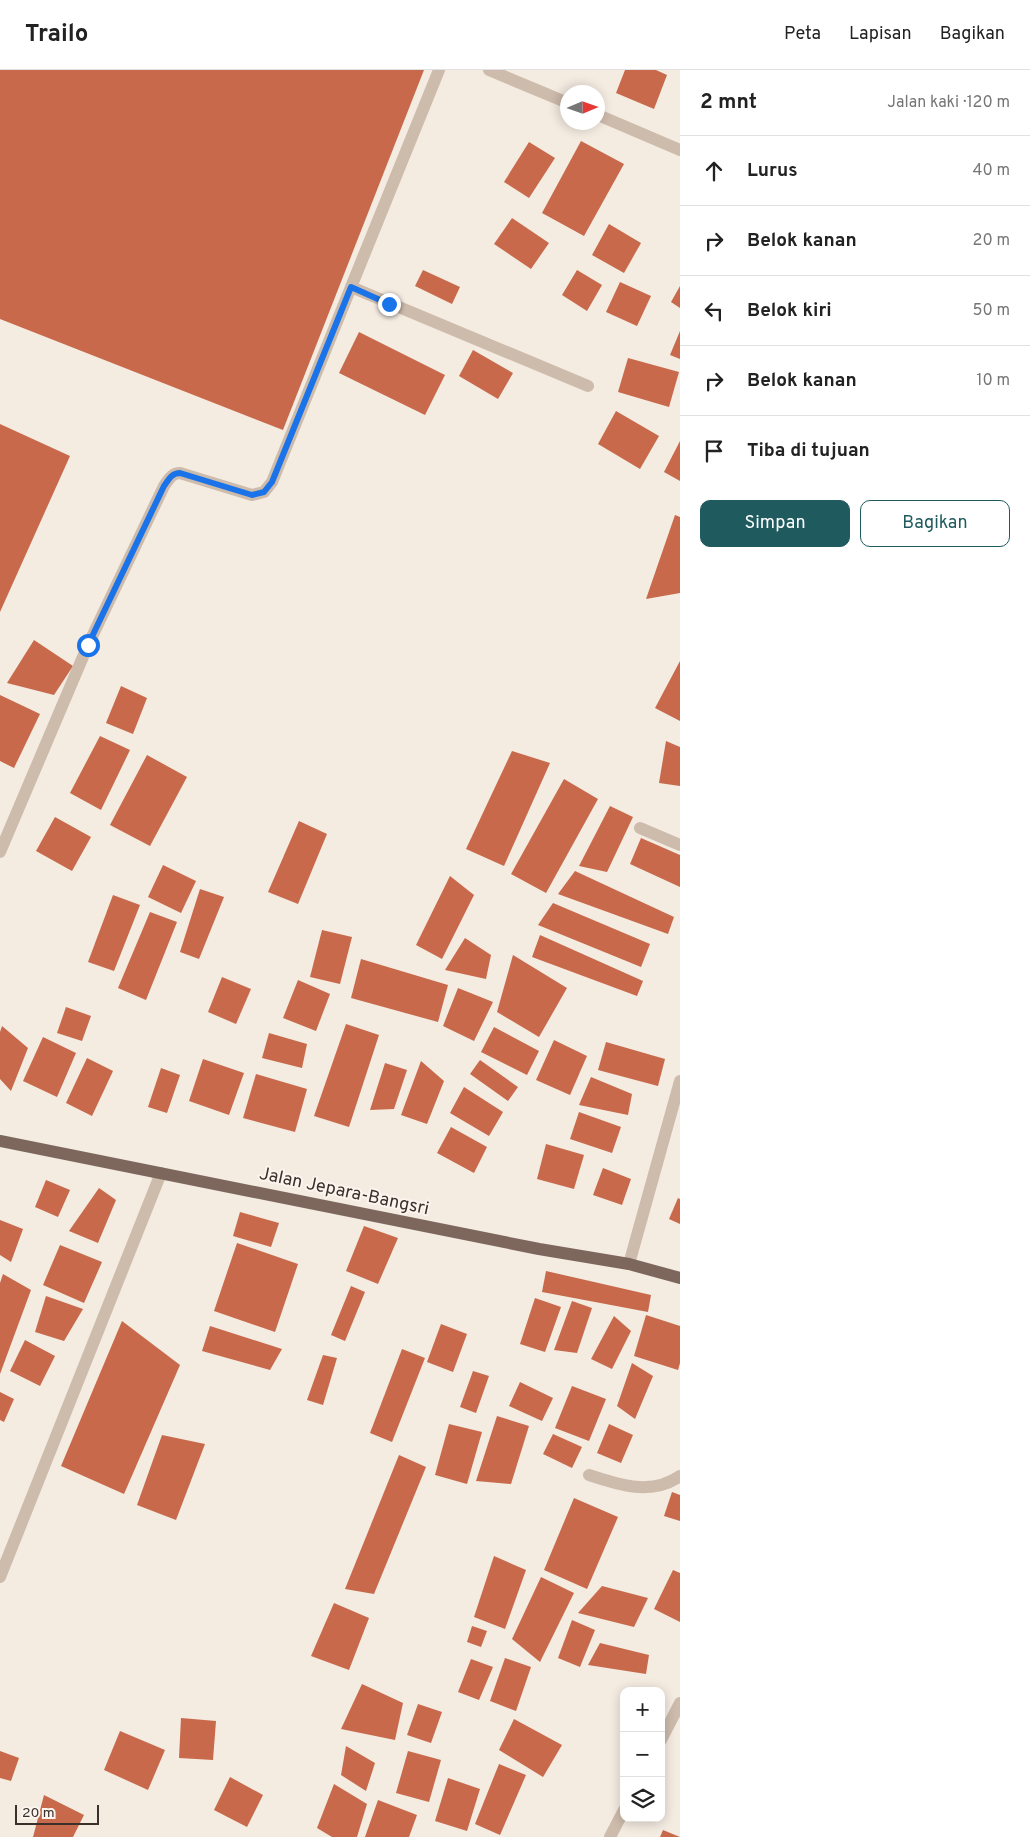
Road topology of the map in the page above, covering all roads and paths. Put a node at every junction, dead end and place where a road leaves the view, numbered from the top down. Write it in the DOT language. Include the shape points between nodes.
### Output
graph roads {
  1 [pos="439,70"];
  2 [pos="489,70"];
  3 [pos="560,100"];
  4 [pos="605,118"];
  5 [pos="680,150"];
  6 [pos="351,287"];
  7 [pos="588,386"];
  8 [pos="640,828"];
  9 [pos="680,844"];
  10 [pos="0,852"];
  11 [pos="680,1081"];
  12 [pos="0,1141"];
  13 [pos="160,1173"];
  14 [pos="629,1264"];
  15 [pos="680,1278"];
  16 [pos="589,1474"];
  17 [pos="680,1476"];
  18 [pos="0,1577"];
  19 [pos="680,1704"];
  20 [pos="665,1732"];
  21 [pos="620,1818"];
  22 [pos="610,1837"];
  1 -- 6 [label="street"];
  2 -- 3 [label="street"];
  4 -- 5 [label="street"];
  6 -- 7 [label="street"];
  6 -- 10 [label="street" via="272,482 264,492 252,495 180,473 175,473 164,486 88,645"];
  8 -- 9 [label="street"];
  11 -- 14 [label="street"];
  12 -- 13 [label="main road, Jalan Jepara-Bangsri"];
  13 -- 14 [label="main road, Jalan Jepara-Bangsri"];
  13 -- 18 [label="street"];
  14 -- 15 [label="main road, Jalan Jepara-Bangsri"];
  16 -- 17 [label="street" via="618,1485 641,1487 656,1487"];
  19 -- 20 [label="street"];
  21 -- 22 [label="street"];
}
